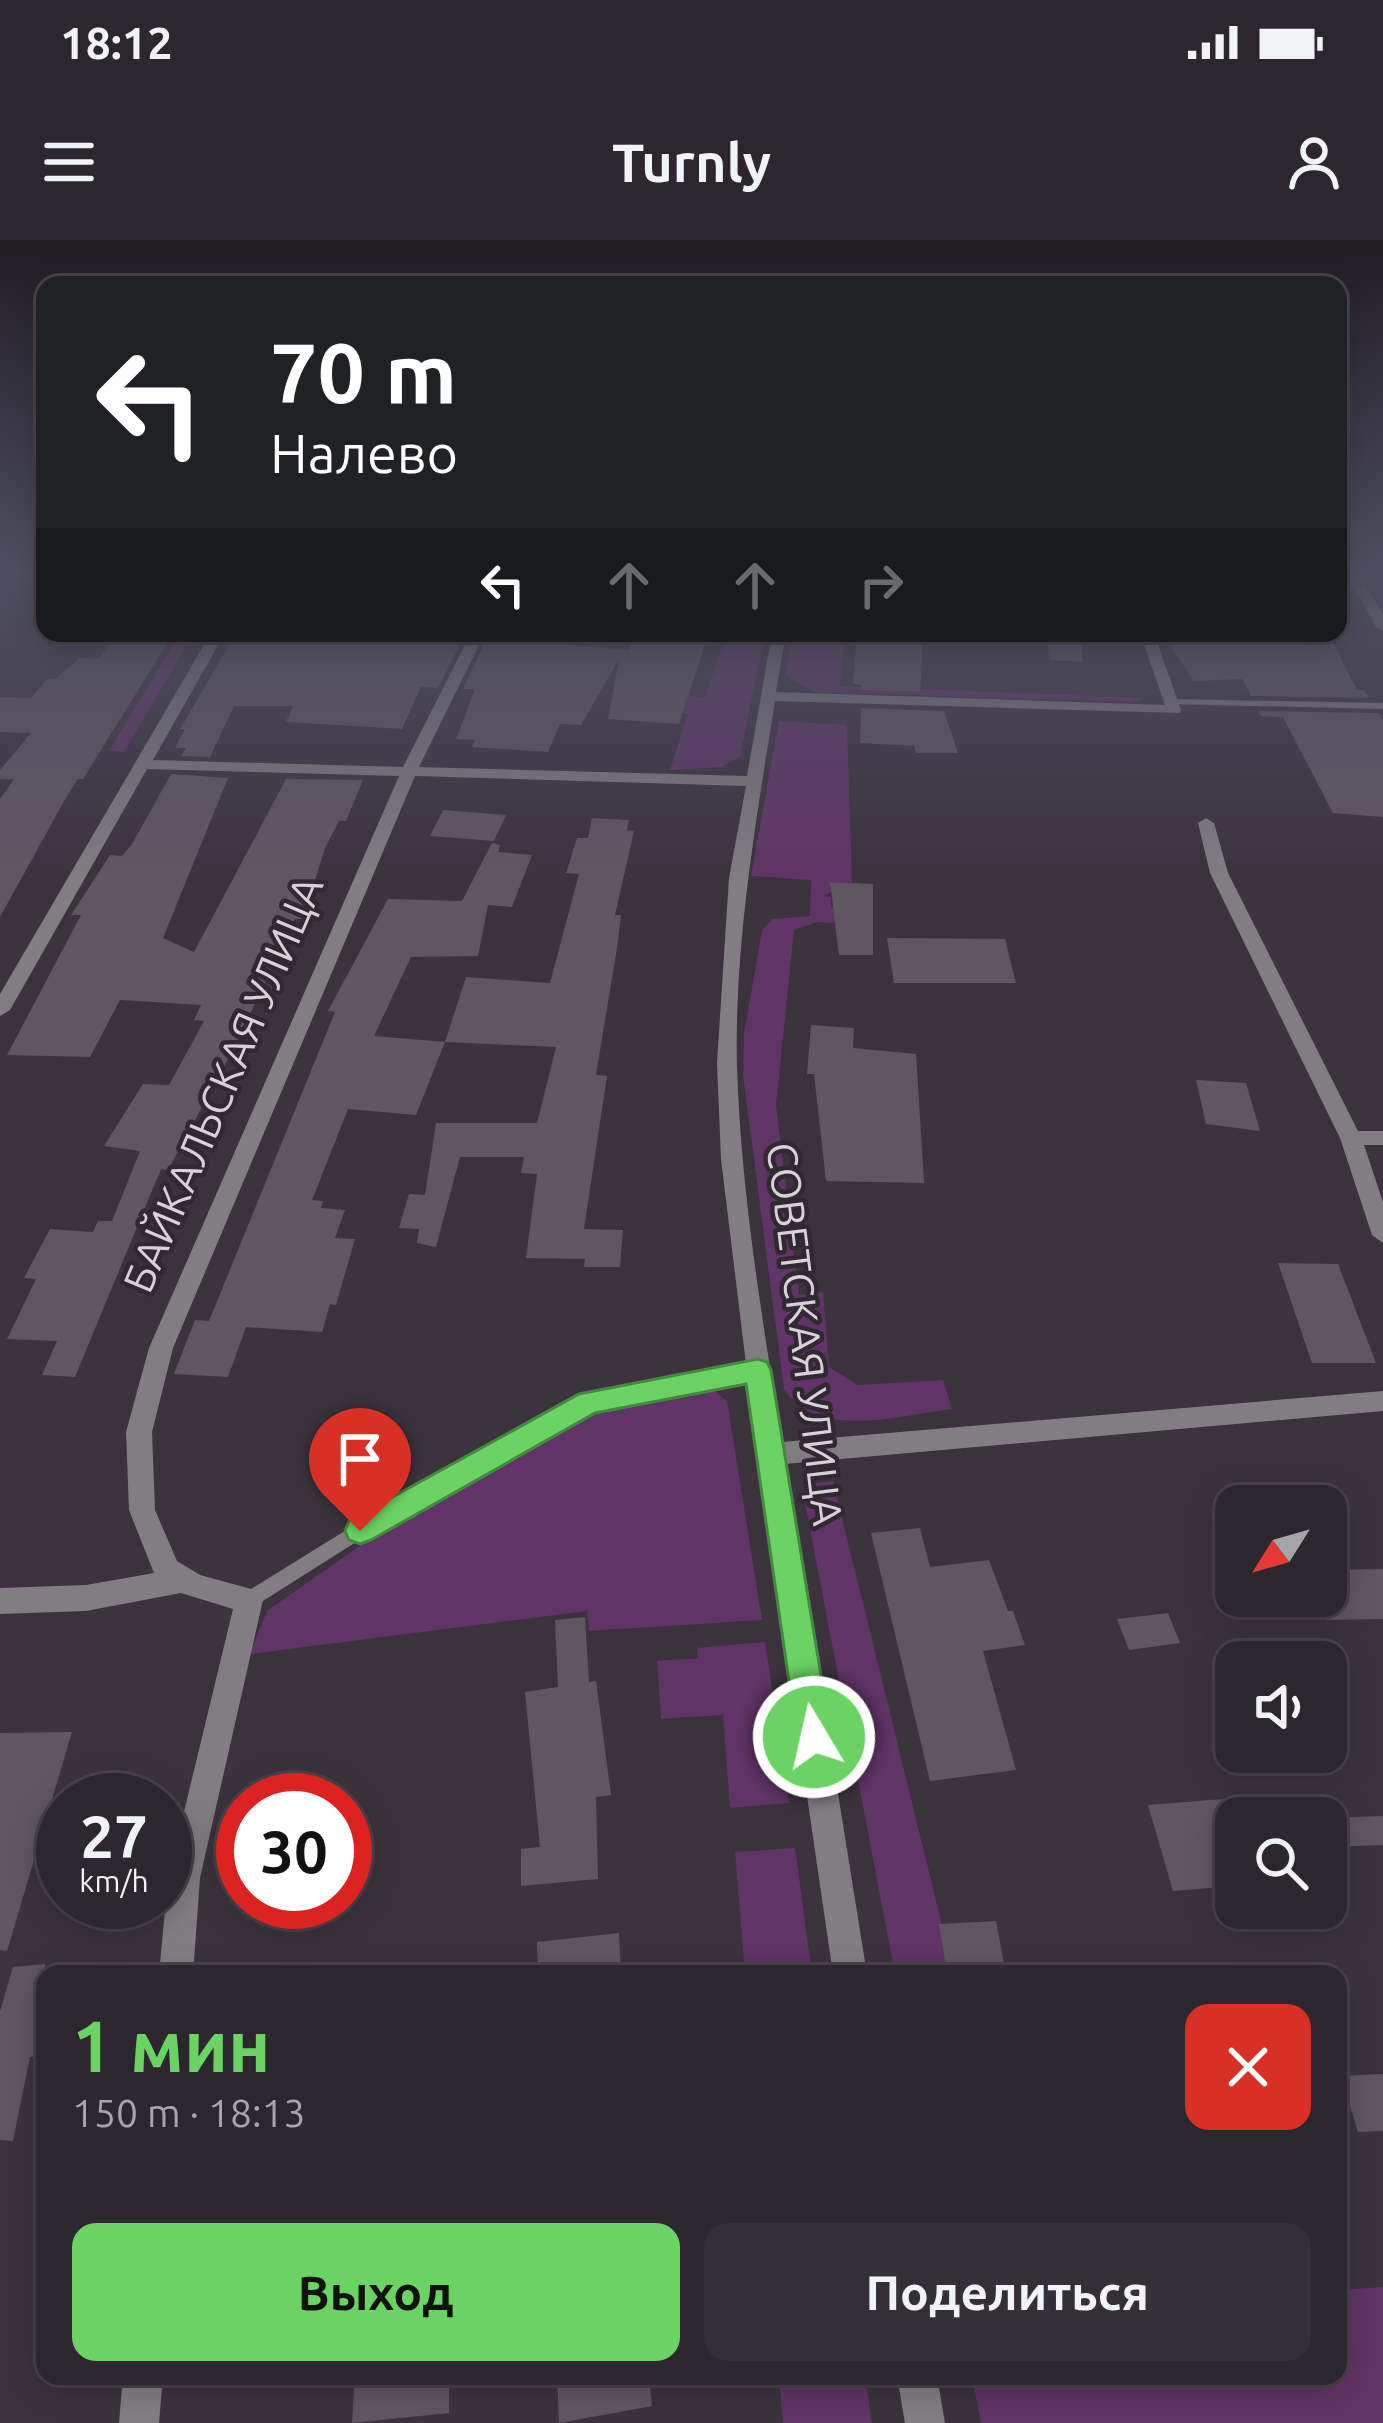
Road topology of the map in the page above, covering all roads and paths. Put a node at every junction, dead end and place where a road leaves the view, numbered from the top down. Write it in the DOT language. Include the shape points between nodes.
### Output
graph roads {
  1 [pos="193,676"];
  2 [pos="457,676"];
  3 [pos="771,676"];
  4 [pos="1163,676"];
  5 [pos="767,696"];
  6 [pos="1173,706"];
  7 [pos="1383,706"];
  8 [pos="141,764"];
  9 [pos="411,772"];
  10 [pos="753,782"];
  11 [pos="1206,823"];
  12 [pos="0,1010"];
  13 [pos="1351,1138"];
  14 [pos="1383,1138"];
  15 [pos="1383,1234"];
  16 [pos="758,1370"];
  17 [pos="1383,1401"];
  18 [pos="770,1454"];
  19 [pos="183,1580"];
  20 [pos="249,1600"];
  21 [pos="0,1601"];
  22 [pos="177,1965"];
  23 [pos="849,1965"];
  24 [pos="141,2385"];
  25 [pos="919,2385"];
  26 [pos="139,2423"];
  27 [pos="926,2423"];
  1 -- 8 [label="street"];
  2 -- 9 [label="street, БАЙКАЛЬСКАЯ УЛИЦА"];
  3 -- 5 [label="street, СОВЕТСКАЯ УЛИЦА"];
  4 -- 6 [label="street"];
  5 -- 6 [label="street"];
  5 -- 10 [label="street, СОВЕТСКАЯ УЛИЦА"];
  6 -- 7 [label="lane"];
  8 -- 9 [label="street"];
  8 -- 12 [label="street"];
  9 -- 10 [label="street"];
  9 -- 19 [label="street, БАЙКАЛЬСКАЯ УЛИЦА" via="161,1348 140,1432 142,1510 167,1570"];
  10 -- 16 [label="street, СОВЕТСКАЯ УЛИЦА" via="738,878 727,1063"];
  11 -- 13 [label="street" via="1220,873"];
  13 -- 14 [label="street"];
  13 -- 15 [label="street"];
  16 -- 18 [label="street, СОВЕТСКАЯ УЛИЦА"];
  16 -- 20 [label="lane" via="589,1402"];
  17 -- 18 [label="street"];
  18 -- 23 [label="street, СОВЕТСКАЯ УЛИЦА"];
  19 -- 20 [label="street"];
  19 -- 21 [label="street" via="86,1598"];
  20 -- 22 [label="street" via="184,1878"];
  24 -- 26 [label="street"];
  25 -- 27 [label="street"];
}
